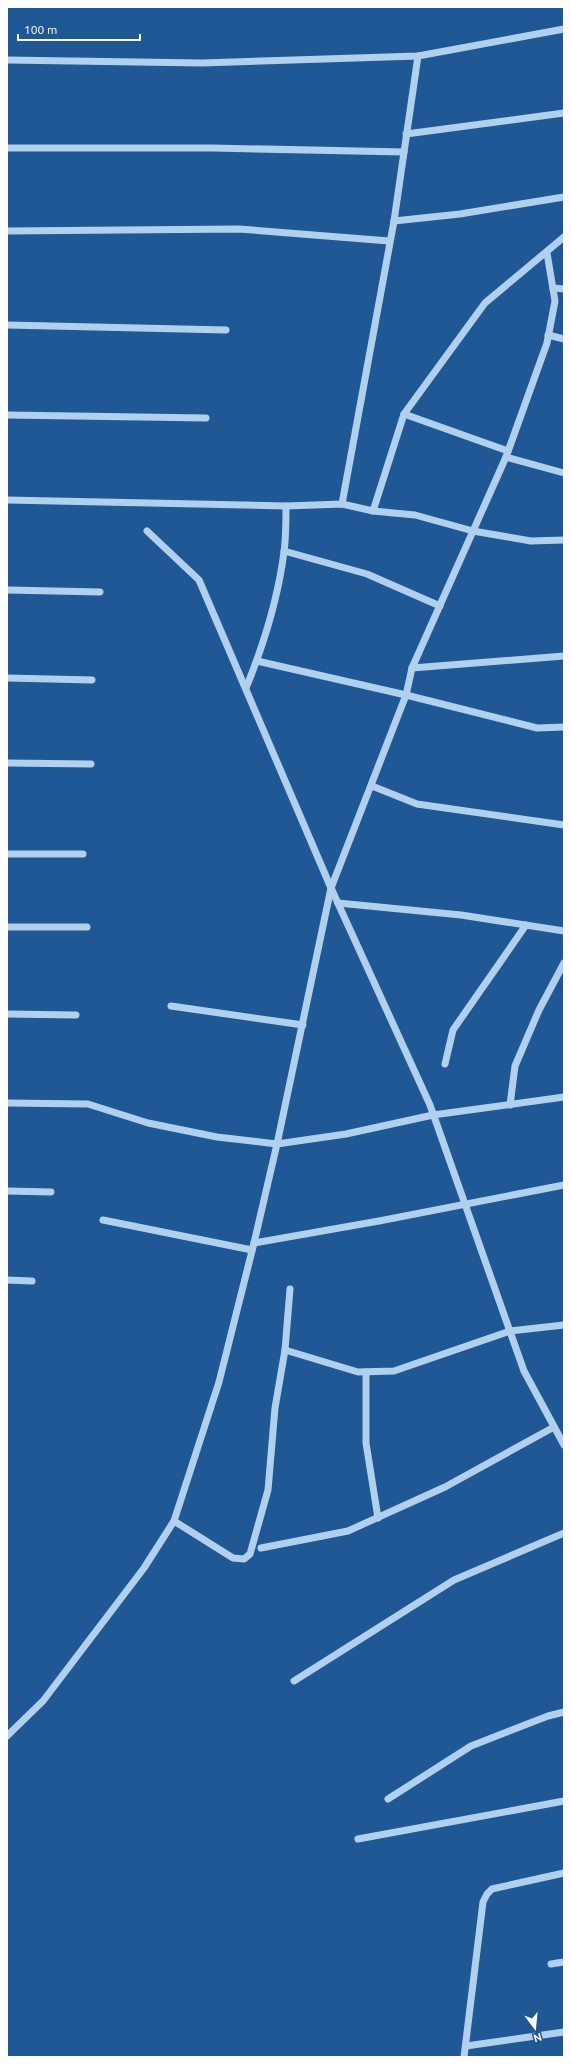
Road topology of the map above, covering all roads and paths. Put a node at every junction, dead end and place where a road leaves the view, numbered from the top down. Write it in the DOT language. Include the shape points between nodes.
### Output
graph roads {
  1 [pos="564,29"];
  2 [pos="418,56"];
  3 [pos="7,60"];
  4 [pos="564,113"];
  5 [pos="406,134"];
  6 [pos="7,148"];
  7 [pos="404,152"];
  8 [pos="564,197"];
  9 [pos="394,221"];
  10 [pos="7,231"];
  11 [pos="564,237"];
  12 [pos="389,241"];
  13 [pos="547,253"];
  14 [pos="553,288"];
  15 [pos="564,290"];
  16 [pos="7,325"];
  17 [pos="226,330"];
  18 [pos="548,335"];
  19 [pos="564,339"];
  20 [pos="404,414"];
  21 [pos="7,415"];
  22 [pos="206,418"];
  23 [pos="507,454"];
  24 [pos="564,473"];
  25 [pos="7,500"];
  26 [pos="342,504"];
  27 [pos="286,506"];
  28 [pos="373,511"];
  29 [pos="147,531"];
  30 [pos="473,531"];
  31 [pos="564,540"];
  32 [pos="284,551"];
  33 [pos="7,590"];
  34 [pos="100,592"];
  35 [pos="440,606"];
  36 [pos="564,656"];
  37 [pos="257,661"];
  38 [pos="412,668"];
  39 [pos="7,678"];
  40 [pos="92,680"];
  41 [pos="246,688"];
  42 [pos="406,695"];
  43 [pos="564,727"];
  44 [pos="7,763"];
  45 [pos="91,764"];
  46 [pos="372,786"];
  47 [pos="564,825"];
  48 [pos="7,854"];
  49 [pos="83,854"];
  50 [pos="331,888"];
  51 [pos="338,903"];
  52 [pos="526,925"];
  53 [pos="7,927"];
  54 [pos="87,927"];
  55 [pos="564,931"];
  56 [pos="564,963"];
  57 [pos="171,1006"];
  58 [pos="7,1014"];
  59 [pos="76,1015"];
  60 [pos="303,1025"];
  61 [pos="445,1064"];
  62 [pos="564,1097"];
  63 [pos="7,1103"];
  64 [pos="510,1105"];
  65 [pos="433,1115"];
  66 [pos="278,1144"];
  67 [pos="564,1185"];
  68 [pos="7,1191"];
  69 [pos="50,1192"];
  70 [pos="465,1205"];
  71 [pos="103,1220"];
  72 [pos="253,1246"];
  73 [pos="7,1280"];
  74 [pos="32,1281"];
  75 [pos="290,1289"];
  76 [pos="564,1325"];
  77 [pos="510,1331"];
  78 [pos="284,1350"];
  79 [pos="366,1372"];
  80 [pos="554,1427"];
  81 [pos="564,1446"];
  82 [pos="378,1518"];
  83 [pos="174,1521"];
  84 [pos="564,1533"];
  85 [pos="262,1548"];
  86 [pos="294,1681"];
  87 [pos="564,1712"];
  88 [pos="7,1736"];
  89 [pos="388,1799"];
  90 [pos="564,1801"];
  91 [pos="358,1839"];
  92 [pos="564,1873"];
  93 [pos="564,1962"];
  94 [pos="551,1964"];
  95 [pos="564,2032"];
  96 [pos="466,2046"];
  97 [pos="464,2057"];
  1 -- 2 [label="street"];
  2 -- 3 [label="street" via="202,63"];
  2 -- 5 [label="street"];
  4 -- 5 [label="street"];
  5 -- 7 [label="street"];
  6 -- 7 [label="street" via="212,148"];
  7 -- 9 [label="street"];
  8 -- 9 [label="street" via="460,214"];
  9 -- 12 [label="street"];
  10 -- 12 [label="street" via="239,229"];
  11 -- 13 [label="street"];
  12 -- 26 [label="street"];
  13 -- 14 [label="street"];
  13 -- 20 [label="street" via="485,303"];
  14 -- 15 [label="street"];
  14 -- 18 [label="street" via="555,301"];
  16 -- 17 [label="street"];
  18 -- 19 [label="street"];
  18 -- 23 [label="street"];
  20 -- 23 [label="street"];
  20 -- 28 [label="street"];
  21 -- 22 [label="street"];
  23 -- 24 [label="street"];
  23 -- 30 [label="street"];
  25 -- 27 [label="street"];
  26 -- 27 [label="street"];
  26 -- 28 [label="street"];
  27 -- 32 [label="street"];
  28 -- 30 [label="street" via="415,515"];
  29 -- 41 [label="street" via="199,580"];
  30 -- 31 [label="street" via="531,541"];
  30 -- 35 [label="street"];
  32 -- 35 [label="street" via="367,574"];
  32 -- 37 [label="street" via="275,600"];
  33 -- 34 [label="street"];
  35 -- 38 [label="street"];
  36 -- 38 [label="street"];
  37 -- 41 [label="street"];
  37 -- 42 [label="street"];
  38 -- 42 [label="street"];
  39 -- 40 [label="street"];
  41 -- 50 [label="street"];
  42 -- 43 [label="street" via="538,728"];
  42 -- 46 [label="street"];
  44 -- 45 [label="street"];
  46 -- 47 [label="street" via="417,804"];
  46 -- 50 [label="street"];
  48 -- 49 [label="street"];
  50 -- 51 [label="street"];
  50 -- 60 [label="street"];
  51 -- 52 [label="street" via="461,915"];
  51 -- 65 [label="street"];
  52 -- 55 [label="street"];
  52 -- 61 [label="street" via="453,1030"];
  53 -- 54 [label="street"];
  56 -- 64 [label="street" via="539,1010 515,1066"];
  57 -- 60 [label="street"];
  58 -- 59 [label="street"];
  60 -- 66 [label="street"];
  62 -- 64 [label="street"];
  63 -- 66 [label="street" via="88,1104 171,1128 217,1137"];
  64 -- 65 [label="street"];
  65 -- 66 [label="street" via="346,1134"];
  65 -- 70 [label="street"];
  66 -- 72 [label="street"];
  67 -- 70 [label="street"];
  68 -- 69 [label="street"];
  70 -- 72 [label="street"];
  70 -- 77 [label="street"];
  71 -- 72 [label="street"];
  72 -- 83 [label="street" via="219,1382"];
  73 -- 74 [label="street"];
  75 -- 78 [label="street"];
  76 -- 77 [label="street"];
  77 -- 79 [label="street" via="394,1371"];
  77 -- 80 [label="street" via="524,1372"];
  78 -- 79 [label="street" via="358,1372"];
  78 -- 83 [label="street" via="275,1408 268,1490 250,1554 244,1560 233,1558"];
  79 -- 82 [label="street" via="366,1443"];
  80 -- 81 [label="street"];
  80 -- 82 [label="street" via="445,1487"];
  82 -- 85 [label="street" via="348,1531"];
  83 -- 88 [label="street" via="144,1568 43,1702"];
  84 -- 86 [label="street" via="454,1580"];
  87 -- 89 [label="street" via="471,1746"];
  90 -- 91 [label="street"];
  92 -- 96 [label="street" via="492,1889 487,1894 483,1902"];
  93 -- 94 [label="street"];
  95 -- 96 [label="street"];
  96 -- 97 [label="street"];
}
